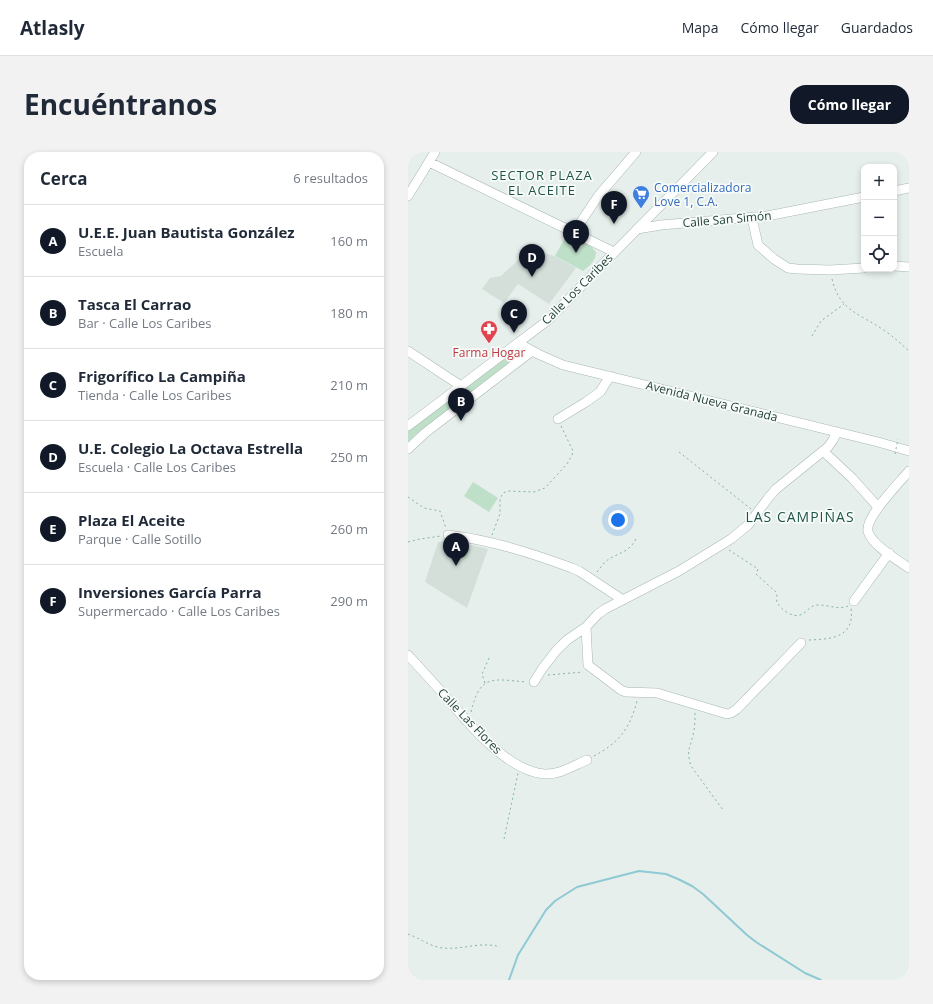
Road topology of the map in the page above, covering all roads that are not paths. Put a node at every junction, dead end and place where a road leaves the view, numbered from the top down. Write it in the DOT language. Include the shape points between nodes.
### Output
graph roads {
  1 [pos="435,152"];
  2 [pos="636,152"];
  3 [pos="713,152"];
  4 [pos="429,162"];
  5 [pos="909,188"];
  6 [pos="897,190"];
  7 [pos="408,196"];
  8 [pos="861,198"];
  9 [pos="752,218"];
  10 [pos="637,229"];
  11 [pos="574,232"];
  12 [pos="614,252"];
  13 [pos="897,266"];
  14 [pos="909,266"];
  15 [pos="861,268"];
  16 [pos="518,343"];
  17 [pos="408,351"];
  18 [pos="532,351"];
  19 [pos="610,376"];
  20 [pos="460,386"];
  21 [pos="558,419"];
  22 [pos="408,426"];
  23 [pos="837,432"];
  24 [pos="408,449"];
  25 [pos="823,451"];
  26 [pos="909,451"];
  27 [pos="909,471"];
  28 [pos="878,507"];
  29 [pos="448,535"];
  30 [pos="889,553"];
  31 [pos="909,568"];
  32 [pos="623,600"];
  33 [pos="854,600"];
  34 [pos="586,627"];
  35 [pos="801,643"];
  36 [pos="409,658"];
  37 [pos="536,679"];
  38 [pos="587,760"];
  1 -- 4 [label="street"];
  2 -- 11 [label="street" via="599,195"];
  3 -- 10 [label="street, Calle Los Caribes"];
  4 -- 7 [label="street"];
  4 -- 11 [label="street"];
  5 -- 6 [label="street"];
  8 -- 9 [label="street, Calle San Simón"];
  9 -- 10 [label="street, Calle San Simón"];
  9 -- 15 [label="street" via="758,245 788,268"];
  10 -- 12 [label="street, Calle Los Caribes"];
  11 -- 12 [label="street"];
  12 -- 16 [label="street, Calle Los Caribes" via="547,321"];
  13 -- 14 [label="street"];
  16 -- 18 [label="street, Avenida Nueva Granada"];
  16 -- 20 [label="street, Calle Los Caribes"];
  17 -- 20 [label="street"];
  18 -- 19 [label="street, Avenida Nueva Granada" via="563,365"];
  18 -- 24 [label="street" via="425,433"];
  19 -- 21 [label="street" via="600,392"];
  19 -- 23 [label="street, Avenida Nueva Granada"];
  20 -- 22 [label="street, Calle Los Caribes"];
  23 -- 25 [label="street"];
  23 -- 26 [label="street, Avenida Nueva Granada"];
  25 -- 28 [label="street"];
  25 -- 32 [label="street" via="768,497 744,529 721,546"];
  27 -- 28 [label="street"];
  28 -- 30 [label="street" via="869,522 868,531 872,540"];
  29 -- 32 [label="street" via="473,538 524,551 572,568"];
  30 -- 31 [label="street"];
  30 -- 33 [label="street"];
  32 -- 34 [label="street" via="604,610"];
  34 -- 35 [label="street" via="588,665 621,690 658,693 726,714 733,712"];
  34 -- 37 [label="street" via="566,640"];
  36 -- 38 [label="street, Calle Las Flores" via="468,722 505,757 519,766 535,772 552,774"];
}
